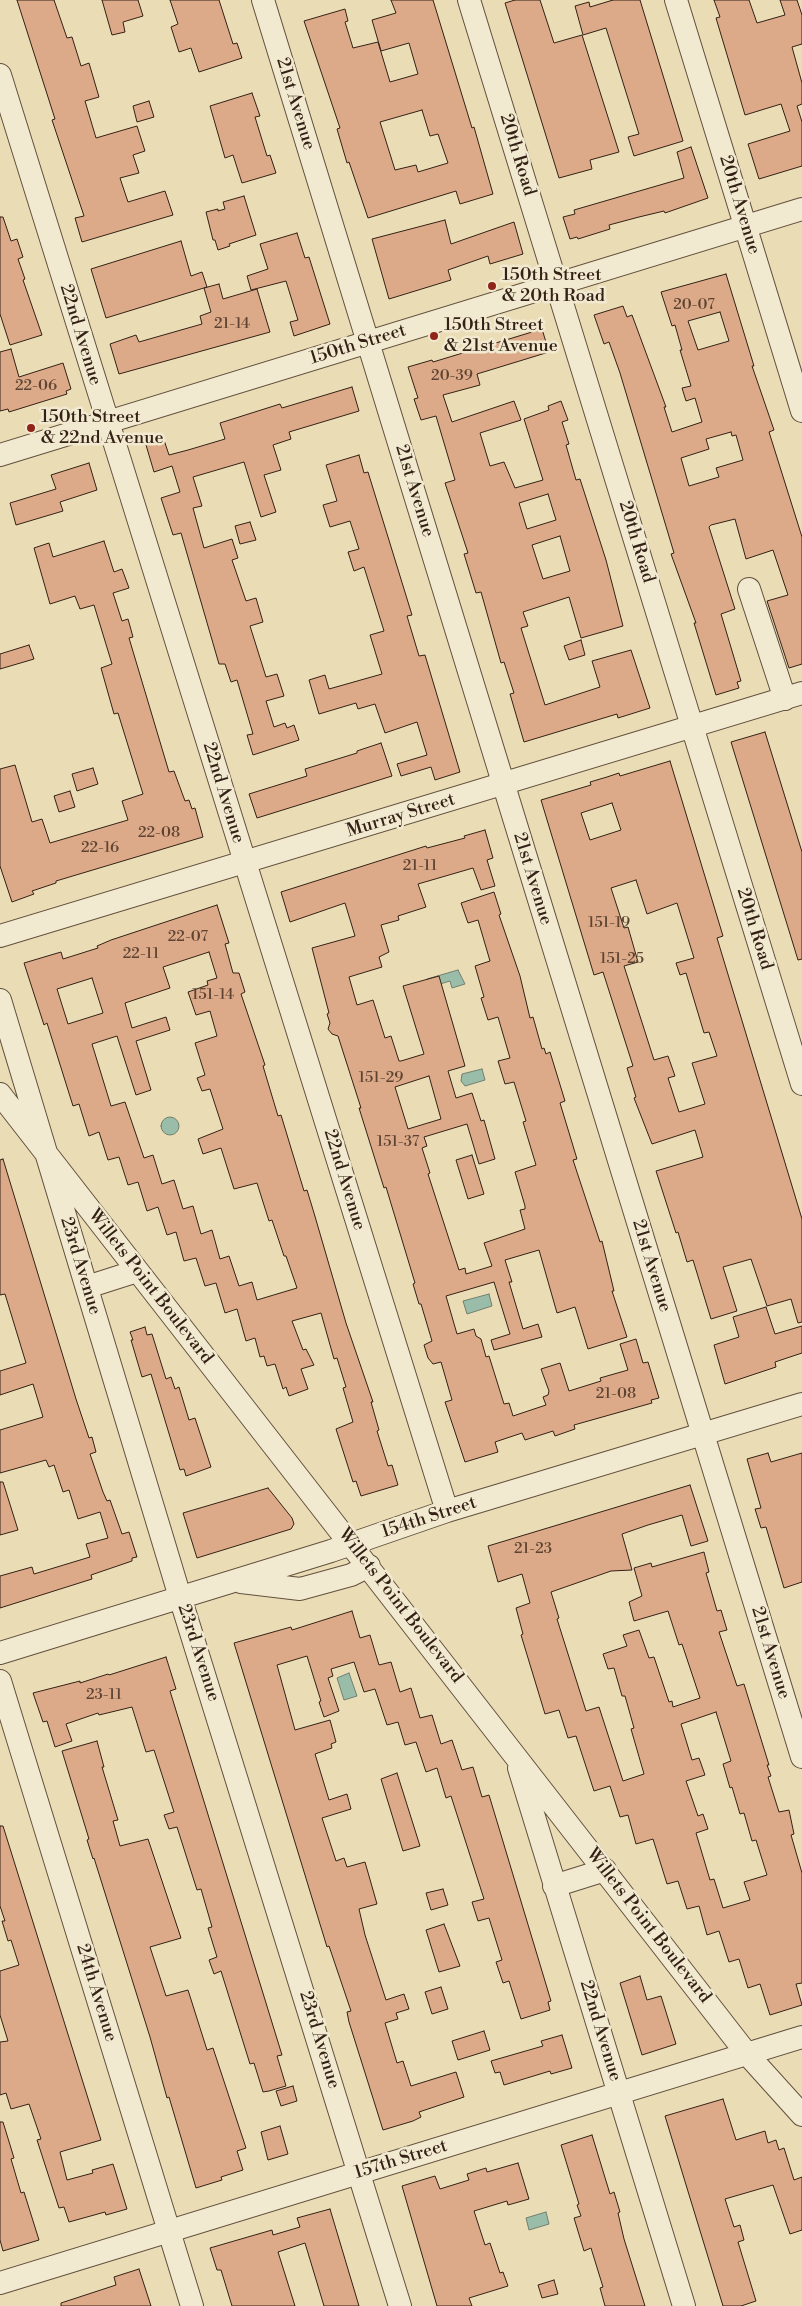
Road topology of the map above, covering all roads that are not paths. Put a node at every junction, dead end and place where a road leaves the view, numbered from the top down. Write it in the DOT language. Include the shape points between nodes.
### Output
graph roads {
  1 [pos="263,0"];
  2 [pos="469,0"];
  3 [pos="676,0"];
  4 [pos="0,75"];
  5 [pos="802,208"];
  6 [pos="745,226"];
  7 [pos="556,284"];
  8 [pos="368,342"];
  9 [pos="802,410"];
  10 [pos="106,422"];
  11 [pos="0,455"];
  12 [pos="749,589"];
  13 [pos="794,696"];
  14 [pos="692,727"];
  15 [pos="504,785"];
  16 [pos="245,863"];
  17 [pos="0,936"];
  18 [pos="0,1000"];
  19 [pos="802,1084"];
  20 [pos="0,1094"];
  21 [pos="47,1156"];
  22 [pos="137,1271"];
  23 [pos="87,1287"];
  24 [pos="802,1404"];
  25 [pos="703,1435"];
  26 [pos="447,1511"];
  27 [pos="352,1544"];
  28 [pos="369,1566"];
  29 [pos="232,1581"];
  30 [pos="180,1597"];
  31 [pos="0,1654"];
  32 [pos="0,1681"];
  33 [pos="516,1755"];
  34 [pos="802,1757"];
  35 [pos="605,1870"];
  36 [pos="554,1886"];
  37 [pos="802,2037"];
  38 [pos="747,2054"];
  39 [pos="619,2093"];
  40 [pos="802,2116"];
  41 [pos="360,2173"];
  42 [pos="170,2231"];
  43 [pos="0,2283"];
  44 [pos="192,2306"];
  45 [pos="400,2306"];
  46 [pos="684,2306"];
  1 -- 8 [label="street, 21st Avenue"];
  2 -- 7 [label="street, 20th Road"];
  3 -- 6 [label="street, 20th Avenue"];
  4 -- 10 [label="street, 22nd Avenue"];
  5 -- 6 [label="street, 150th Street"];
  6 -- 7 [label="street, 150th Street"];
  6 -- 9 [label="street, 20th Avenue"];
  7 -- 8 [label="street, 150th Street"];
  7 -- 14 [label="street, 20th Road"];
  8 -- 10 [label="street, 150th Street"];
  8 -- 15 [label="street, 21st Avenue"];
  10 -- 11 [label="street, 150th Street"];
  10 -- 16 [label="street, 22nd Avenue"];
  12 -- 13 [label="street"];
  13 -- 14 [label="street, Murray Street"];
  14 -- 15 [label="street, Murray Street"];
  14 -- 19 [label="street, 20th Road"];
  15 -- 16 [label="street, Murray Street"];
  15 -- 25 [label="street, 21st Avenue"];
  16 -- 17 [label="street, Murray Street"];
  16 -- 26 [label="street, 22nd Avenue"];
  18 -- 21 [label="street, 23rd Avenue"];
  20 -- 21 [label="street, Willets Point Boulevard"];
  21 -- 22 [label="street, Willets Point Boulevard"];
  21 -- 23 [label="street, 23rd Avenue"];
  22 -- 23 [label="street"];
  22 -- 27 [label="street, Willets Point Boulevard"];
  23 -- 30 [label="street, 23rd Avenue"];
  24 -- 25 [label="street, 154th Street"];
  25 -- 26 [label="street, 154th Street"];
  25 -- 34 [label="street, 21st Avenue"];
  26 -- 27 [label="street, 154th Street"];
  27 -- 28 [label="street, Willets Point Boulevard"];
  27 -- 29 [label="street, 154th Street"];
  28 -- 29 [label="street" via="351,1575 300,1589"];
  28 -- 33 [label="street, Willets Point Boulevard"];
  29 -- 30 [label="street, 154th Street"];
  30 -- 31 [label="street, 154th Street"];
  30 -- 41 [label="street, 23rd Avenue"];
  32 -- 42 [label="street, 24th Avenue"];
  33 -- 35 [label="street, Willets Point Boulevard"];
  33 -- 36 [label="street, 22nd Avenue"];
  35 -- 36 [label="street"];
  35 -- 38 [label="street, Willets Point Boulevard"];
  36 -- 39 [label="street, 22nd Avenue"];
  37 -- 38 [label="street, 157th Street"];
  38 -- 39 [label="street, 157th Street"];
  38 -- 40 [label="street, Willets Point Boulevard"];
  39 -- 41 [label="street, 157th Street"];
  39 -- 46 [label="street, 22nd Avenue"];
  41 -- 42 [label="street, 157th Street"];
  41 -- 45 [label="street, 23rd Avenue"];
  42 -- 43 [label="street, 157th Street"];
  42 -- 44 [label="street, 24th Avenue"];
}
